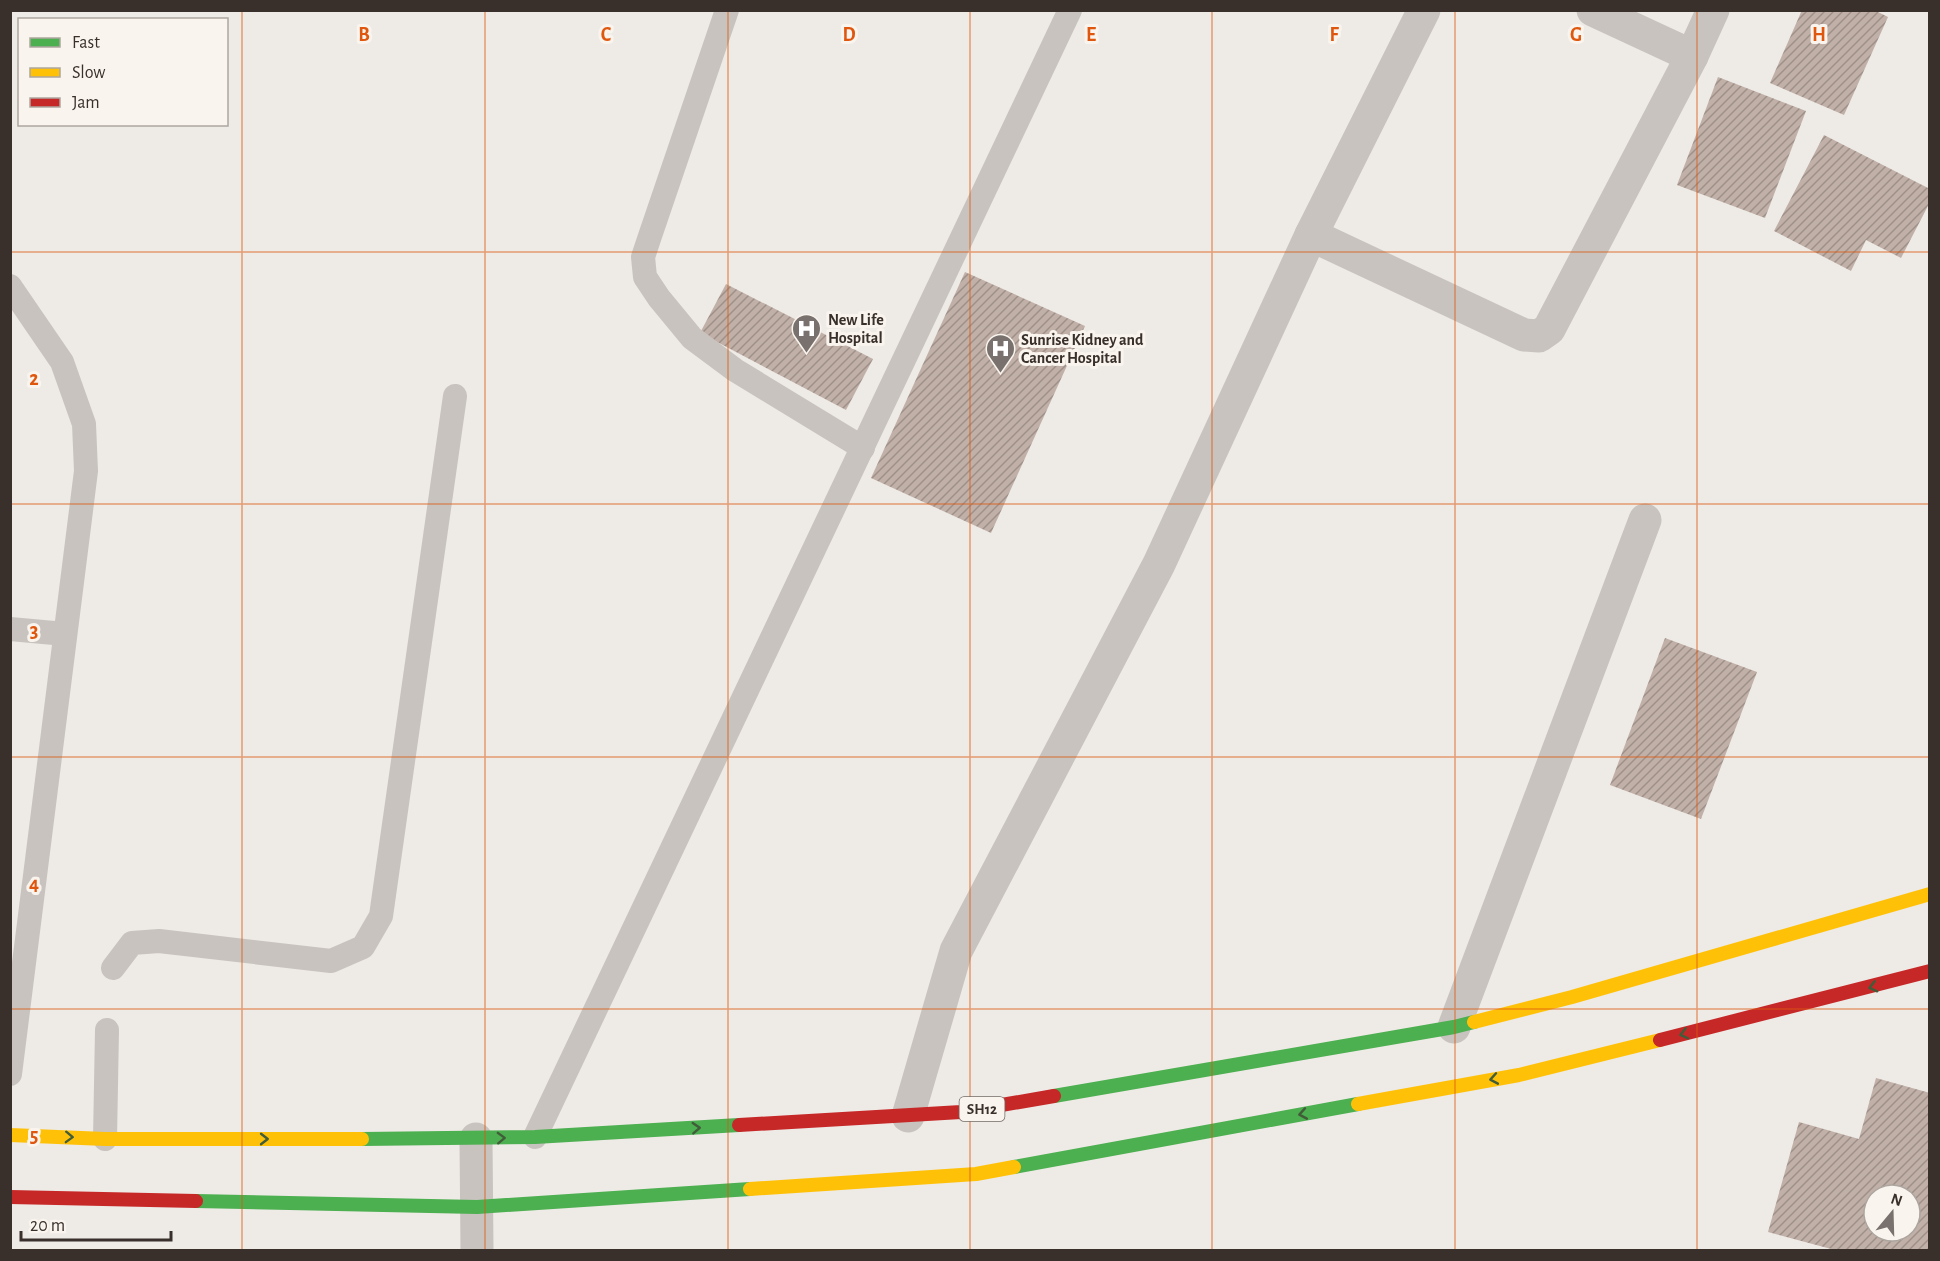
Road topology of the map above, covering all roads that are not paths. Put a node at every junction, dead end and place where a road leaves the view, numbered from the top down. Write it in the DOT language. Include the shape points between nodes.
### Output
graph roads {
  1 [pos="727,10"];
  2 [pos="1070,10"];
  3 [pos="1424,10"];
  4 [pos="1593,10"];
  5 [pos="1713,10"];
  6 [pos="1692,56"];
  7 [pos="1311,235"];
  8 [pos="10,286"];
  9 [pos="455,396"];
  10 [pos="862,448"];
  11 [pos="1645,520"];
  12 [pos="10,629"];
  13 [pos="65,634"];
  14 [pos="1929,894"];
  15 [pos="113,969"];
  16 [pos="1929,971"];
  17 [pos="1454,1027"];
  18 [pos="107,1030"];
  19 [pos="10,1074"];
  20 [pos="908,1116"];
  21 [pos="10,1135"];
  22 [pos="535,1137"];
  23 [pos="105,1139"];
  24 [pos="476,1139"];
  25 [pos="10,1197"];
  26 [pos="477,1207"];
  27 [pos="477,1251"];
  1 -- 10 [label="lane" via="643,257 645,277 692,338 735,370"];
  2 -- 10 [label="lane"];
  3 -- 7 [label="street"];
  4 -- 6 [label="street"];
  5 -- 6 [label="street"];
  6 -- 7 [label="street" via="1549,329 1539,336 1524,335"];
  7 -- 20 [label="street" via="1159,564 957,951"];
  8 -- 13 [label="lane" via="62,362 84,424 86,471"];
  9 -- 15 [label="lane" via="381,916 363,947 331,961 159,941 132,943"];
  10 -- 22 [label="lane"];
  11 -- 17 [label="street"];
  12 -- 13 [label="lane"];
  13 -- 19 [label="lane"];
  14 -- 17 [label="main road, SH12"];
  16 -- 26 [label="main road, one-way" via="1519,1075 976,1174"];
  17 -- 20 [label="main road, SH12" via="961,1112"];
  18 -- 23 [label="lane"];
  22 -- 20 [label="main road, SH12, one-way"];
  21 -- 23 [label="main road, SH12, one-way"];
  24 -- 22 [label="main road, SH12, one-way"];
  23 -- 24 [label="main road, SH12, one-way"];
  24 -- 26 [label="street"];
  25 -- 26 [label="main road"];
  26 -- 27 [label="street"];
}
